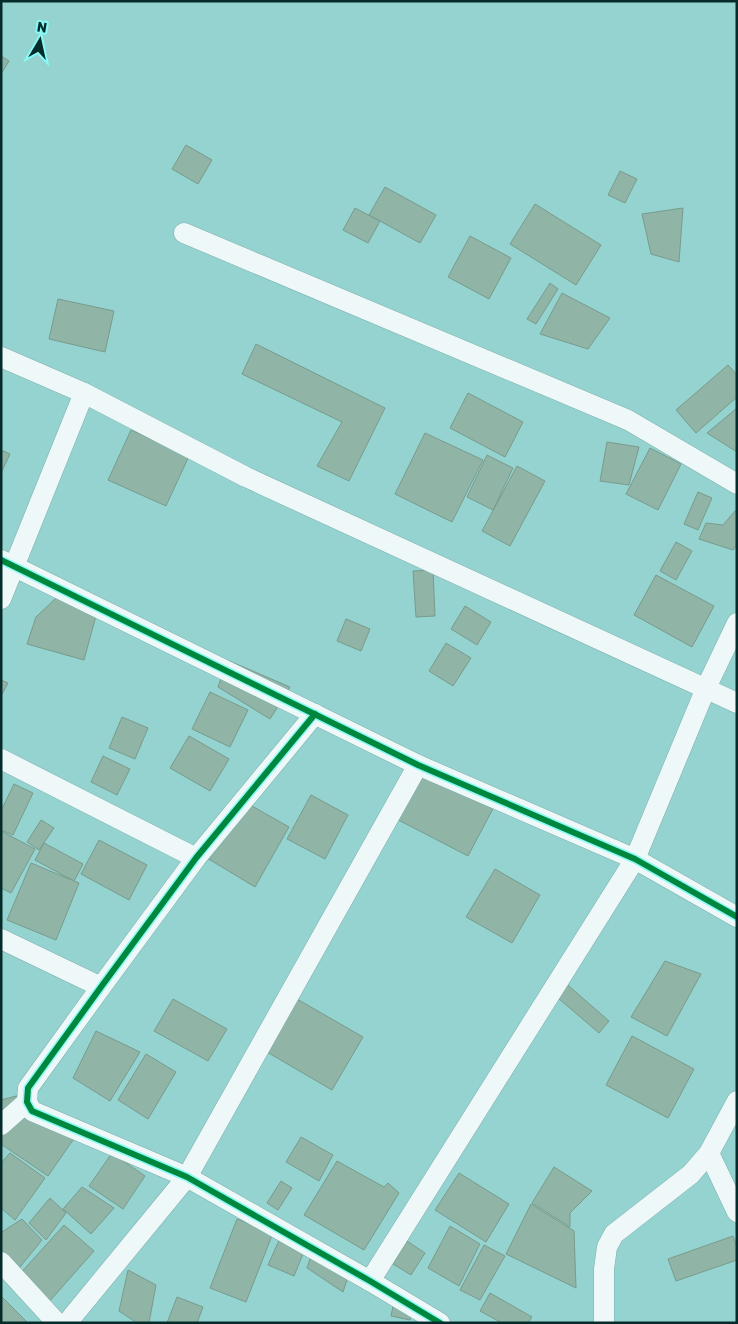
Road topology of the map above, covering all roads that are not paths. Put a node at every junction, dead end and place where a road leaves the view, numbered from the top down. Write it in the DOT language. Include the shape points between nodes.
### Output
graph roads {
  1 [pos="184,233"];
  2 [pos="1,357"];
  3 [pos="84,393"];
  4 [pos="737,484"];
  5 [pos="8,563"];
  6 [pos="1,599"];
  7 [pos="737,623"];
  8 [pos="706,688"];
  9 [pos="737,703"];
  10 [pos="315,714"];
  11 [pos="1,759"];
  12 [pos="418,765"];
  13 [pos="196,858"];
  14 [pos="635,859"];
  15 [pos="737,917"];
  16 [pos="1,939"];
  17 [pos="101,987"];
  18 [pos="737,1101"];
  19 [pos="27,1102"];
  20 [pos="1,1125"];
  21 [pos="709,1154"];
  22 [pos="187,1177"];
  23 [pos="737,1212"];
  24 [pos="1,1262"];
  25 [pos="370,1281"];
  26 [pos="57,1323"];
  27 [pos="70,1323"];
  28 [pos="440,1323"];
  29 [pos="604,1323"];
  1 -- 4 [label="street" via="628,420"];
  2 -- 3 [label="street"];
  3 -- 5 [label="street"];
  3 -- 8 [label="street" via="246,477"];
  5 -- 6 [label="street"];
  5 -- 10 [label="street"];
  7 -- 8 [label="street"];
  8 -- 9 [label="street"];
  8 -- 14 [label="street"];
  10 -- 12 [label="street"];
  10 -- 13 [label="street"];
  11 -- 13 [label="street"];
  12 -- 14 [label="street"];
  12 -- 22 [label="street"];
  13 -- 17 [label="street"];
  14 -- 15 [label="street"];
  14 -- 25 [label="street"];
  16 -- 17 [label="street"];
  17 -- 19 [label="street" via="28,1088"];
  18 -- 21 [label="street"];
  19 -- 20 [label="street"];
  19 -- 22 [label="street" via="32,1111"];
  21 -- 23 [label="street"];
  21 -- 29 [label="street" via="691,1174 614,1234 606,1247"];
  22 -- 25 [label="street"];
  22 -- 27 [label="street"];
  24 -- 26 [label="street"];
  25 -- 28 [label="street"];
}
